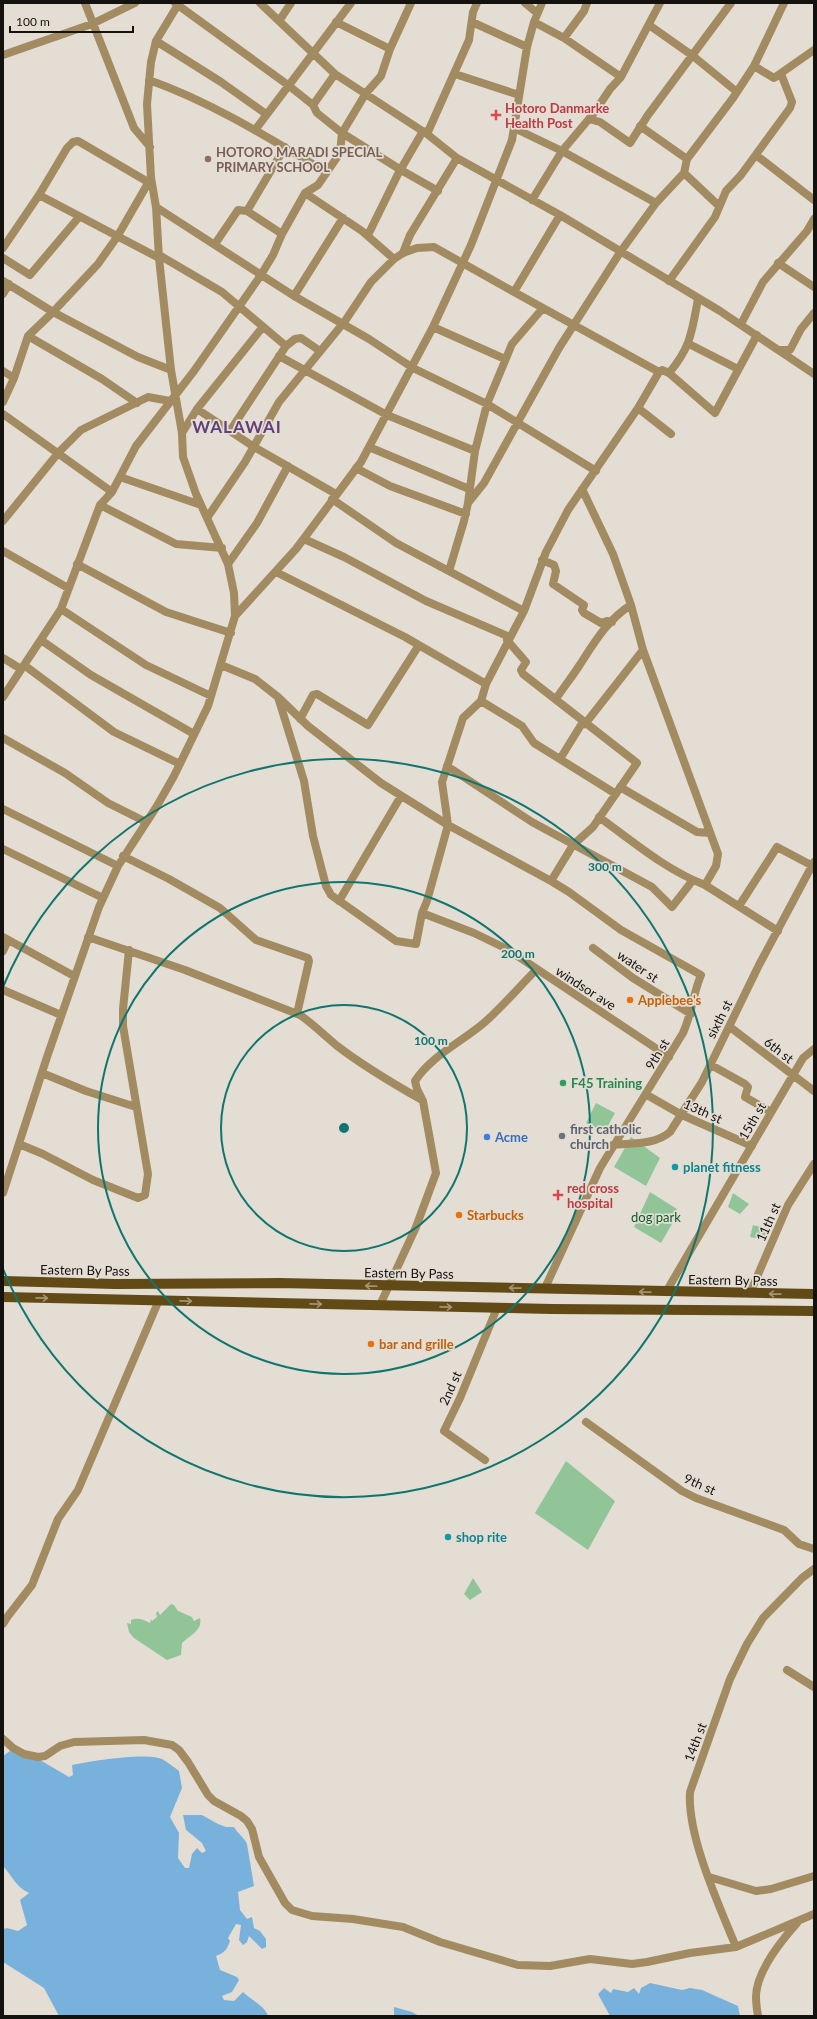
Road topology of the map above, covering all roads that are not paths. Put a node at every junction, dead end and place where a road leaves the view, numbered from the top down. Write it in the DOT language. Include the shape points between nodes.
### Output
graph roads {
  1 [pos="85,3"];
  2 [pos="135,3"];
  3 [pos="260,3"];
  4 [pos="290,3"];
  5 [pos="351,3"];
  6 [pos="411,3"];
  7 [pos="477,3"];
  8 [pos="525,3"];
  9 [pos="542,3"];
  10 [pos="587,3"];
  11 [pos="660,3"];
  12 [pos="731,3"];
  13 [pos="784,3"];
  14 [pos="177,4"];
  15 [pos="537,13"];
  16 [pos="279,21"];
  17 [pos="336,22"];
  18 [pos="472,22"];
  19 [pos="534,22"];
  20 [pos="92,24"];
  21 [pos="649,25"];
  22 [pos="564,38"];
  23 [pos="156,41"];
  24 [pos="527,46"];
  25 [pos="390,49"];
  26 [pos="814,50"];
  27 [pos="313,54"];
  28 [pos="3,55"];
  29 [pos="693,56"];
  30 [pos="754,66"];
  31 [pos="335,74"];
  32 [pos="455,74"];
  33 [pos="781,74"];
  34 [pos="621,77"];
  35 [pos="148,80"];
  36 [pos="288,85"];
  37 [pos="737,92"];
  38 [pos="366,93"];
  39 [pos="519,95"];
  40 [pos="313,105"];
  41 [pos="266,114"];
  42 [pos="589,119"];
  43 [pos="640,126"];
  44 [pos="514,128"];
  45 [pos="255,130"];
  46 [pos="425,132"];
  47 [pos="342,133"];
  48 [pos="150,147"];
  49 [pos="285,147"];
  50 [pos="562,151"];
  51 [pos="756,155"];
  52 [pos="457,158"];
  53 [pos="687,159"];
  54 [pos="401,170"];
  55 [pos="326,172"];
  56 [pos="684,173"];
  57 [pos="150,180"];
  58 [pos="497,181"];
  59 [pos="438,191"];
  60 [pos="305,193"];
  61 [pos="39,195"];
  62 [pos="532,200"];
  63 [pos="814,200"];
  64 [pos="656,203"];
  65 [pos="719,206"];
  66 [pos="156,207"];
  67 [pos="247,211"];
  68 [pos="560,216"];
  69 [pos="79,217"];
  70 [pos="343,218"];
  71 [pos="814,219"];
  72 [pos="282,234"];
  73 [pos="368,235"];
  74 [pos="117,237"];
  75 [pos="215,244"];
  76 [pos="3,248"];
  77 [pos="620,251"];
  78 [pos="403,253"];
  79 [pos="159,256"];
  80 [pos="3,258"];
  81 [pos="394,259"];
  82 [pos="463,262"];
  83 [pos="778,262"];
  84 [pos="261,275"];
  85 [pos="669,281"];
  86 [pos="6,282"];
  87 [pos="814,287"];
  88 [pos="514,292"];
  89 [pos="3,294"];
  90 [pos="294,296"];
  91 [pos="698,299"];
  92 [pos="239,306"];
  93 [pos="543,308"];
  94 [pos="53,312"];
  95 [pos="814,313"];
  96 [pos="342,324"];
  97 [pos="741,324"];
  98 [pos="573,325"];
  99 [pos="434,327"];
  100 [pos="262,328"];
  101 [pos="757,335"];
  102 [pos="28,336"];
  103 [pos="689,344"];
  104 [pos="286,346"];
  105 [pos="780,350"];
  106 [pos="320,351"];
  107 [pos="279,356"];
  108 [pos="505,359"];
  109 [pos="413,368"];
  110 [pos="738,369"];
  111 [pos="171,370"];
  112 [pos="3,371"];
  113 [pos="305,371"];
  114 [pos="659,372"];
  115 [pos="670,373"];
  116 [pos="814,374"];
  117 [pos="14,378"];
  118 [pos="173,399"];
  119 [pos="3,402"];
  120 [pos="137,403"];
  121 [pos="487,404"];
  122 [pos="638,408"];
  123 [pos="197,409"];
  124 [pos="3,414"];
  125 [pos="387,415"];
  126 [pos="518,422"];
  127 [pos="230,431"];
  128 [pos="182,433"];
  129 [pos="671,434"];
  130 [pos="254,447"];
  131 [pos="369,447"];
  132 [pos="475,451"];
  133 [pos="59,452"];
  134 [pos="288,466"];
  135 [pos="356,468"];
  136 [pos="596,471"];
  137 [pos="120,477"];
  138 [pos="469,489"];
  139 [pos="582,489"];
  140 [pos="112,492"];
  141 [pos="334,496"];
  142 [pos="468,503"];
  143 [pos="100,505"];
  144 [pos="201,505"];
  145 [pos="466,514"];
  146 [pos="207,518"];
  147 [pos="3,521"];
  148 [pos="304,539"];
  149 [pos="222,548"];
  150 [pos="3,551"];
  151 [pos="542,560"];
  152 [pos="77,564"];
  153 [pos="228,564"];
  154 [pos="448,571"];
  155 [pos="276,572"];
  156 [pos="68,588"];
  157 [pos="631,605"];
  158 [pos="60,609"];
  159 [pos="524,611"];
  160 [pos="235,616"];
  161 [pos="612,622"];
  162 [pos="231,633"];
  163 [pos="509,639"];
  164 [pos="41,640"];
  165 [pos="419,645"];
  166 [pos="643,650"];
  167 [pos="3,658"];
  168 [pos="221,665"];
  169 [pos="23,667"];
  170 [pos="486,684"];
  171 [pos="211,696"];
  172 [pos="3,697"];
  173 [pos="278,697"];
  174 [pos="556,699"];
  175 [pos="481,701"];
  176 [pos="300,719"];
  177 [pos="585,724"];
  178 [pos="194,734"];
  179 [pos="3,738"];
  180 [pos="560,760"];
  181 [pos="180,764"];
  182 [pos="446,766"];
  183 [pos="618,790"];
  184 [pos="401,796"];
  185 [pos="3,809"];
  186 [pos="599,817"];
  187 [pos="146,822"];
  188 [pos="448,825"];
  189 [pos="710,833"];
  190 [pos="573,845"];
  191 [pos="3,849"];
  192 [pos="123,856"];
  193 [pos="813,863"];
  194 [pos="118,866"];
  195 [pos="693,880"];
  196 [pos="551,881"];
  197 [pos="705,885"];
  198 [pos="103,898"];
  199 [pos="339,901"];
  200 [pos="738,906"];
  201 [pos="422,913"];
  202 [pos="778,931"];
  203 [pos="88,937"];
  204 [pos="5,938"];
  205 [pos="593,948"];
  206 [pos="129,950"];
  207 [pos="3,951"];
  208 [pos="536,970"];
  209 [pos="74,976"];
  210 [pos="3,990"];
  211 [pos="297,1014"];
  212 [pos="691,1014"];
  213 [pos="61,1015"];
  214 [pos="730,1026"];
  215 [pos="814,1049"];
  216 [pos="669,1057"];
  217 [pos="710,1064"];
  218 [pos="42,1073"];
  219 [pos="792,1076"];
  220 [pos="814,1091"];
  221 [pos="646,1095"];
  222 [pos="423,1101"];
  223 [pos="136,1107"];
  224 [pos="771,1112"];
  225 [pos="682,1115"];
  226 [pos="18,1144"];
  227 [pos="613,1145"];
  228 [pos="752,1146"];
  229 [pos="814,1164"];
  230 [pos="6,1172"];
  231 [pos="811,1174"];
  232 [pos="3,1193"];
  233 [pos="3,1281"];
  234 [pos="389,1286"];
  235 [pos="545,1288"];
  236 [pos="666,1292"];
  237 [pos="750,1293"];
  238 [pos="814,1294"];
  239 [pos="3,1297"];
  240 [pos="159,1300"];
  241 [pos="380,1305"];
  242 [pos="497,1308"];
  243 [pos="814,1311"];
  244 [pos="586,1422"];
  245 [pos="485,1460"];
  246 [pos="814,1549"];
  247 [pos="814,1569"];
  248 [pos="3,1624"];
  249 [pos="787,1670"];
  250 [pos="814,1687"];
  251 [pos="3,1739"];
  252 [pos="814,1876"];
  253 [pos="709,1877"];
  254 [pos="814,1914"];
  255 [pos="799,1920"];
  256 [pos="736,1947"];
  257 [pos="758,2016"];
  1 -- 20 [label="street"];
  2 -- 20 [label="street"];
  3 -- 16 [label="street"];
  4 -- 16 [label="street"];
  5 -- 17 [label="street"];
  6 -- 25 [label="street"];
  7 -- 18 [label="street"];
  8 -- 15 [label="street"];
  9 -- 15 [label="street"];
  10 -- 22 [label="street"];
  11 -- 21 [label="street"];
  12 -- 29 [label="street"];
  13 -- 30 [label="street"];
  14 -- 23 [label="street"];
  14 -- 36 [label="street"];
  15 -- 19 [label="street"];
  16 -- 27 [label="street"];
  17 -- 25 [label="street"];
  17 -- 27 [label="street"];
  18 -- 24 [label="street"];
  18 -- 32 [label="street" via="469,40"];
  19 -- 22 [label="street"];
  19 -- 24 [label="street"];
  20 -- 28 [label="street"];
  20 -- 48 [label="street" via="134,128"];
  21 -- 29 [label="street"];
  21 -- 34 [label="street"];
  22 -- 34 [label="street"];
  23 -- 35 [label="street"];
  23 -- 41 [label="street"];
  24 -- 39 [label="street"];
  25 -- 38 [label="street" via="380,76"];
  26 -- 33 [label="street"];
  27 -- 31 [label="street"];
  27 -- 36 [label="street"];
  29 -- 37 [label="street"];
  29 -- 43 [label="street"];
  30 -- 33 [label="street" via="772,77"];
  30 -- 37 [label="street"];
  31 -- 38 [label="street"];
  31 -- 40 [label="street"];
  32 -- 39 [label="street"];
  32 -- 46 [label="street"];
  33 -- 51 [label="street" via="792,102"];
  34 -- 42 [label="street"];
  35 -- 45 [label="street" via="175,89"];
  35 -- 48 [label="street"];
  36 -- 40 [label="street"];
  36 -- 41 [label="street"];
  37 -- 53 [label="street"];
  38 -- 46 [label="street"];
  38 -- 47 [label="street"];
  39 -- 44 [label="street"];
  40 -- 47 [label="street" via="317,113"];
  41 -- 45 [label="street"];
  42 -- 43 [label="street" via="600,122 630,143"];
  42 -- 50 [label="street"];
  43 -- 53 [label="street"];
  44 -- 50 [label="street"];
  44 -- 58 [label="street"];
  45 -- 49 [label="street"];
  46 -- 52 [label="street"];
  46 -- 54 [label="street"];
  47 -- 54 [label="street"];
  47 -- 55 [label="street" via="340,153"];
  48 -- 57 [label="street"];
  49 -- 55 [label="street"];
  49 -- 67 [label="street"];
  50 -- 62 [label="street"];
  50 -- 64 [label="street"];
  51 -- 63 [label="street"];
  51 -- 65 [label="street" via="726,192"];
  52 -- 58 [label="street"];
  52 -- 59 [label="street"];
  53 -- 56 [label="street"];
  54 -- 59 [label="street"];
  54 -- 73 [label="street"];
  55 -- 60 [label="street" via="318,185"];
  56 -- 64 [label="street"];
  56 -- 65 [label="street"];
  57 -- 61 [label="street" via="78,141 67,148"];
  57 -- 66 [label="street"];
  57 -- 74 [label="street"];
  58 -- 62 [label="street"];
  58 -- 82 [label="street"];
  59 -- 78 [label="street" via="410,235"];
  60 -- 70 [label="street"];
  60 -- 72 [label="street"];
  61 -- 69 [label="street"];
  61 -- 76 [label="street"];
  62 -- 68 [label="street"];
  64 -- 77 [label="street"];
  65 -- 85 [label="street" via="715,217"];
  66 -- 75 [label="street"];
  66 -- 79 [label="street"];
  67 -- 72 [label="street"];
  67 -- 75 [label="street" via="238,210"];
  68 -- 77 [label="street"];
  68 -- 88 [label="street"];
  69 -- 74 [label="street"];
  69 -- 80 [label="street" via="30,275"];
  70 -- 73 [label="street"];
  70 -- 90 [label="street"];
  71 -- 83 [label="street" via="807,231"];
  72 -- 84 [label="street"];
  73 -- 81 [label="street"];
  74 -- 79 [label="street"];
  74 -- 94 [label="street" via="98,264"];
  75 -- 84 [label="street"];
  77 -- 85 [label="street"];
  77 -- 98 [label="street"];
  78 -- 81 [label="street"];
  78 -- 82 [label="street" via="431,246"];
  79 -- 92 [label="street" via="202,279"];
  79 -- 111 [label="street"];
  81 -- 96 [label="street" via="371,282"];
  82 -- 88 [label="street"];
  82 -- 99 [label="street"];
  83 -- 87 [label="street"];
  83 -- 97 [label="street" via="763,282"];
  84 -- 90 [label="street"];
  84 -- 92 [label="street"];
  85 -- 91 [label="street"];
  86 -- 89 [label="street"];
  86 -- 94 [label="street"];
  88 -- 93 [label="street"];
  90 -- 96 [label="street"];
  91 -- 97 [label="street"];
  91 -- 103 [label="street"];
  92 -- 100 [label="street"];
  92 -- 118 [label="street"];
  93 -- 98 [label="street"];
  93 -- 108 [label="street" via="520,333"];
  94 -- 102 [label="street"];
  94 -- 111 [label="street" via="138,357"];
  95 -- 105 [label="street" via="801,329 790,350"];
  96 -- 106 [label="street"];
  96 -- 109 [label="street"];
  97 -- 101 [label="street"];
  98 -- 114 [label="street"];
  98 -- 126 [label="street"];
  99 -- 108 [label="street"];
  99 -- 109 [label="street"];
  100 -- 104 [label="street"];
  100 -- 123 [label="street"];
  101 -- 105 [label="street"];
  101 -- 110 [label="street"];
  102 -- 117 [label="street"];
  102 -- 120 [label="street" via="102,379"];
  103 -- 110 [label="street"];
  103 -- 115 [label="street"];
  104 -- 106 [label="street" via="301,338"];
  104 -- 107 [label="street"];
  105 -- 116 [label="street"];
  106 -- 113 [label="street"];
  107 -- 113 [label="street"];
  107 -- 127 [label="street"];
  108 -- 121 [label="street"];
  109 -- 121 [label="street"];
  109 -- 125 [label="street"];
  110 -- 115 [label="street" via="715,413"];
  111 -- 118 [label="street"];
  112 -- 117 [label="street"];
  113 -- 125 [label="street"];
  113 -- 130 [label="street" via="279,402"];
  114 -- 115 [label="street" via="662,370"];
  114 -- 122 [label="street"];
  117 -- 119 [label="street"];
  118 -- 120 [label="street" via="148,397"];
  118 -- 128 [label="street"];
  118 -- 137 [label="street" via="136,446"];
  120 -- 133 [label="street" via="81,430"];
  121 -- 126 [label="street"];
  121 -- 132 [label="street"];
  122 -- 129 [label="street"];
  122 -- 136 [label="street"];
  123 -- 127 [label="street"];
  123 -- 128 [label="street"];
  124 -- 133 [label="street"];
  125 -- 131 [label="street"];
  125 -- 132 [label="street"];
  126 -- 136 [label="street"];
  126 -- 142 [label="street" via="484,484"];
  127 -- 130 [label="street"];
  128 -- 144 [label="street" via="183,457"];
  130 -- 134 [label="street"];
  130 -- 146 [label="street"];
  131 -- 135 [label="street"];
  131 -- 138 [label="street"];
  132 -- 138 [label="street"];
  133 -- 140 [label="street"];
  133 -- 147 [label="street"];
  134 -- 141 [label="street"];
  134 -- 153 [label="street" via="258,523"];
  135 -- 141 [label="street"];
  135 -- 145 [label="street" via="396,488"];
  136 -- 139 [label="street"];
  137 -- 140 [label="street"];
  137 -- 144 [label="street"];
  138 -- 142 [label="street"];
  139 -- 151 [label="street"];
  139 -- 157 [label="street" via="613,554"];
  140 -- 143 [label="street"];
  141 -- 148 [label="street"];
  141 -- 154 [label="street" via="396,543"];
  142 -- 145 [label="street"];
  143 -- 149 [label="street" via="176,544"];
  143 -- 152 [label="street"];
  144 -- 146 [label="street"];
  145 -- 154 [label="street"];
  146 -- 149 [label="street"];
  148 -- 155 [label="street"];
  148 -- 163 [label="street" via="344,557 426,601"];
  149 -- 153 [label="street"];
  150 -- 156 [label="street"];
  151 -- 159 [label="street"];
  151 -- 161 [label="street" via="554,566 556,571 553,584 584,605 584,613 601,623"];
  152 -- 156 [label="street"];
  152 -- 162 [label="street" via="166,612"];
  153 -- 160 [label="street" via="234,593"];
  154 -- 159 [label="street"];
  155 -- 160 [label="street"];
  155 -- 165 [label="street"];
  156 -- 158 [label="street"];
  157 -- 161 [label="street" via="617,613"];
  157 -- 166 [label="street"];
  158 -- 164 [label="street"];
  158 -- 171 [label="street" via="146,665"];
  159 -- 163 [label="street"];
  160 -- 162 [label="street"];
  161 -- 174 [label="street" via="594,641"];
  162 -- 168 [label="street"];
  163 -- 170 [label="street"];
  163 -- 174 [label="street" via="526,662 522,672"];
  164 -- 169 [label="street"];
  164 -- 178 [label="street" via="90,675"];
  165 -- 170 [label="street"];
  165 -- 176 [label="street" via="368,724 317,694 313,696"];
  166 -- 177 [label="street"];
  166 -- 189 [label="street"];
  167 -- 169 [label="street"];
  168 -- 171 [label="street"];
  168 -- 173 [label="street" via="255,679"];
  169 -- 172 [label="street"];
  169 -- 181 [label="street" via="114,732"];
  170 -- 175 [label="street"];
  171 -- 178 [label="street"];
  173 -- 176 [label="street"];
  173 -- 199 [label="street" via="304,781 313,836 326,886 331,895"];
  174 -- 177 [label="street"];
  175 -- 180 [label="street" via="522,726 534,743"];
  175 -- 182 [label="street" via="463,718"];
  176 -- 184 [label="street" via="360,768"];
  177 -- 180 [label="street" via="581,725"];
  177 -- 183 [label="street" via="637,763"];
  178 -- 181 [label="street"];
  179 -- 187 [label="street" via="65,773 108,803"];
  180 -- 183 [label="street"];
  181 -- 187 [label="street"];
  182 -- 188 [label="street" via="442,782"];
  182 -- 190 [label="street" via="532,822"];
  183 -- 186 [label="street"];
  183 -- 189 [label="street" via="697,832"];
  184 -- 188 [label="street"];
  184 -- 199 [label="street"];
  185 -- 194 [label="street"];
  186 -- 190 [label="street" via="593,827"];
  186 -- 195 [label="street"];
  187 -- 192 [label="street"];
  188 -- 196 [label="street"];
  188 -- 201 [label="street"];
  189 -- 197 [label="street" via="718,854 716,866"];
  190 -- 195 [label="street" via="652,887 672,907"];
  190 -- 196 [label="street"];
  191 -- 198 [label="street"];
  192 -- 194 [label="street"];
  192 -- 211 [label="street" via="220,908 256,940 308,958"];
  193 -- 200 [label="street" via="780,847 775,848"];
  193 -- 202 [label="street, sixth st"];
  194 -- 198 [label="street"];
  195 -- 197 [label="street"];
  196 -- 212 [label="street, 9th st" via="621,930 701,975"];
  197 -- 200 [label="street"];
  198 -- 203 [label="street"];
  199 -- 201 [label="street" via="401,943 416,944"];
  200 -- 202 [label="street"];
  201 -- 208 [label="street, windsor ave" via="474,932 507,949"];
  202 -- 214 [label="street, sixth st"];
  203 -- 206 [label="street"];
  203 -- 209 [label="street"];
  204 -- 207 [label="street"];
  204 -- 209 [label="street"];
  205 -- 212 [label="street, water st" via="632,978"];
  206 -- 211 [label="street"];
  206 -- 223 [label="street" via="123,1026"];
  208 -- 216 [label="street, windsor ave"];
  208 -- 222 [label="street" via="484,1022 421,1073 415,1081"];
  209 -- 213 [label="street"];
  210 -- 213 [label="street"];
  211 -- 222 [label="street" via="378,1075"];
  212 -- 216 [label="street, 9th st"];
  213 -- 218 [label="street"];
  214 -- 217 [label="street, sixth st"];
  214 -- 219 [label="street, 6th st"];
  215 -- 219 [label="street, 15th st" via="803,1058"];
  216 -- 221 [label="street, 9th st"];
  217 -- 224 [label="street" via="745,1084 748,1087 745,1097"];
  217 -- 225 [label="street, sixth st"];
  218 -- 223 [label="street"];
  218 -- 226 [label="street"];
  219 -- 220 [label="street, 6th st"];
  219 -- 224 [label="street, 15th st"];
  221 -- 225 [label="street, 13th st"];
  221 -- 227 [label="street, 9th st"];
  222 -- 234 [label="street" via="436,1173 416,1227"];
  223 -- 226 [label="street" via="148,1174 147,1190 142,1198 93,1180"];
  224 -- 228 [label="street, 15th st"];
  225 -- 227 [label="street, sixth st" via="663,1138"];
  225 -- 228 [label="street, 13th st"];
  226 -- 230 [label="street"];
  227 -- 235 [label="street, 9th st"];
  228 -- 236 [label="street, 15th st"];
  229 -- 231 [label="street, 11th st"];
  230 -- 232 [label="street"];
  231 -- 237 [label="street, 11th st" via="788,1205"];
  234 -- 233 [label="main road, Eastern By Pass, one-way"];
  235 -- 234 [label="main road, Eastern By Pass, one-way"];
  234 -- 241 [label="street"];
  236 -- 235 [label="main road, Eastern By Pass, one-way"];
  236 -- 237 [label="main road, Eastern By Pass"];
  238 -- 237 [label="main road, Eastern By Pass, one-way"];
  239 -- 240 [label="main road, one-way"];
  240 -- 241 [label="main road, one-way"];
  240 -- 248 [label="street" via="78,1490 58,1519 32,1585"];
  241 -- 242 [label="main road, one-way"];
  242 -- 243 [label="main road"];
  242 -- 245 [label="street, 2nd st" via="444,1431"];
  244 -- 246 [label="street, 9th st" via="682,1491 784,1530 798,1544"];
  247 -- 253 [label="street, 14th st" via="763,1618 747,1644 730,1679 694,1777 689,1808"];
  249 -- 250 [label="street"];
  251 -- 256 [label="street" via="24,1754 38,1757 74,1742 144,1740 172,1745 188,1762 214,1802 247,1821 265,1869 285,1903 299,1914 403,1927 440,1942 518,1966 550,1966 590,1960 632,1964"];
  252 -- 253 [label="street" via="756,1891"];
  253 -- 256 [label="street, 14th st"];
  254 -- 255 [label="street"];
  255 -- 256 [label="street"];
  255 -- 257 [label="street" via="778,1945 764,1970 756,1996"];
}
